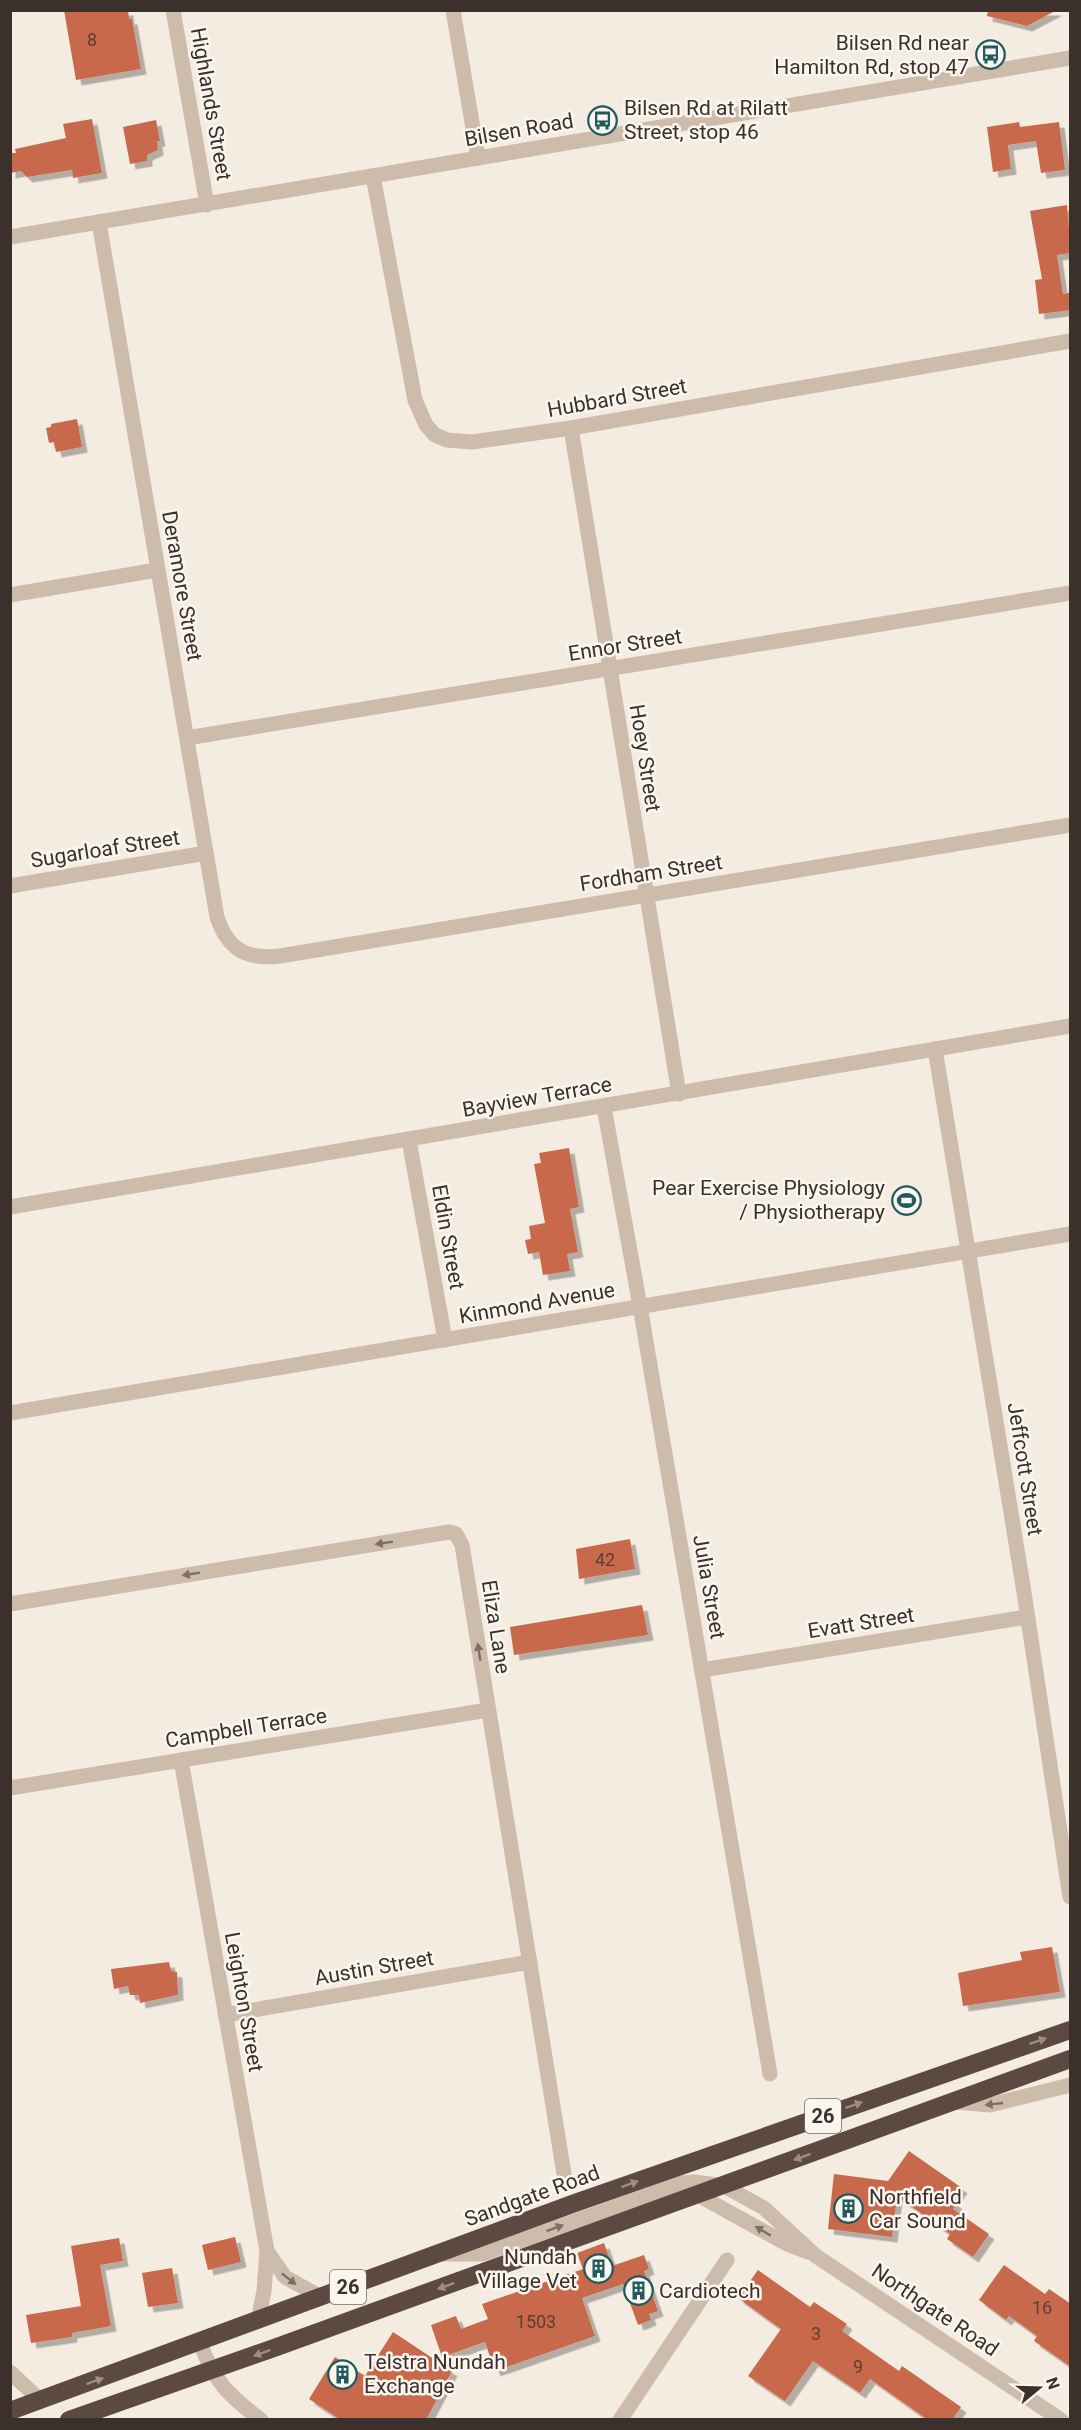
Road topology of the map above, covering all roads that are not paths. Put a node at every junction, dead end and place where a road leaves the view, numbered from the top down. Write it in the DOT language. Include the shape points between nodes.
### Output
graph roads {
  1 [pos="173,10"];
  2 [pos="453,10"];
  3 [pos="1071,58"];
  4 [pos="478,158"];
  5 [pos="373,176"];
  6 [pos="207,205"];
  7 [pos="99,222"];
  8 [pos="10,237"];
  9 [pos="1071,341"];
  10 [pos="572,428"];
  11 [pos="157,570"];
  12 [pos="1071,593"];
  13 [pos="10,595"];
  14 [pos="609,669"];
  15 [pos="187,738"];
  16 [pos="1071,825"];
  17 [pos="206,853"];
  18 [pos="10,885"];
  19 [pos="646,895"];
  20 [pos="238,952"];
  21 [pos="1071,1026"];
  22 [pos="935,1049"];
  23 [pos="680,1094"];
  24 [pos="604,1107"];
  25 [pos="409,1140"];
  26 [pos="10,1207"];
  27 [pos="1071,1234"];
  28 [pos="968,1251"];
  29 [pos="640,1306"];
  30 [pos="445,1340"];
  31 [pos="10,1413"];
  32 [pos="10,1604"];
  33 [pos="1027,1617"];
  34 [pos="702,1670"];
  35 [pos="488,1710"];
  36 [pos="181,1760"];
  37 [pos="10,1788"];
  38 [pos="1071,1897"];
  39 [pos="530,1962"];
  40 [pos="225,2015"];
  41 [pos="1071,2030"];
  42 [pos="1071,2059"];
  43 [pos="770,2074"];
  44 [pos="1071,2085"];
  45 [pos="956,2102"];
  46 [pos="564,2174"];
  47 [pos="724,2186"];
  48 [pos="698,2195"];
  49 [pos="267,2251"];
  50 [pos="439,2254"];
  51 [pos="816,2256"];
  52 [pos="727,2260"];
  53 [pos="321,2297"];
  54 [pos="258,2321"];
  55 [pos="200,2343"];
  56 [pos="211,2371"];
  57 [pos="10,2372"];
  58 [pos="40,2400"];
  59 [pos="10,2410"];
  60 [pos="69,2420"];
  61 [pos="261,2420"];
  62 [pos="620,2420"];
  63 [pos="1061,2420"];
  1 -- 6 [label="street, Highlands Street"];
  2 -- 4 [label="street"];
  3 -- 4 [label="street, Bilsen Road"];
  4 -- 5 [label="street, Bilsen Road"];
  5 -- 6 [label="street, Bilsen Road"];
  5 -- 10 [label="street, Hubbard Street" via="411,385 426,425 435,435 459,442"];
  6 -- 7 [label="street, Bilsen Road"];
  7 -- 8 [label="street, Bilsen Road"];
  7 -- 11 [label="street, Deramore Street"];
  9 -- 10 [label="street, Hubbard Street"];
  10 -- 14 [label="street, Hoey Street"];
  11 -- 13 [label="street"];
  11 -- 15 [label="street, Deramore Street"];
  12 -- 14 [label="street, Ennor Street"];
  14 -- 15 [label="street, Ennor Street"];
  14 -- 19 [label="street, Hoey Street"];
  15 -- 17 [label="street, Deramore Street"];
  16 -- 19 [label="street, Fordham Street"];
  17 -- 18 [label="street, Sugarloaf Street"];
  17 -- 20 [label="street, Deramore Street" via="221,928"];
  19 -- 20 [label="street, Fordham Street" via="280,956 256,957"];
  19 -- 23 [label="street, Hoey Street"];
  21 -- 22 [label="street, Bayview Terrace"];
  22 -- 23 [label="street, Bayview Terrace"];
  22 -- 28 [label="street, Jeffcott Street"];
  23 -- 24 [label="street, Bayview Terrace"];
  24 -- 25 [label="street, Bayview Terrace"];
  24 -- 29 [label="street, Julia Street"];
  25 -- 26 [label="street, Bayview Terrace"];
  25 -- 30 [label="street, Eldin Street"];
  27 -- 28 [label="street, Kinmond Avenue"];
  28 -- 29 [label="street, Kinmond Avenue"];
  28 -- 33 [label="street, Jeffcott Street"];
  29 -- 30 [label="street, Kinmond Avenue"];
  29 -- 34 [label="street, Julia Street"];
  30 -- 31 [label="street, Kinmond Avenue"];
  35 -- 32 [label="street, Eliza Lane, one-way" via="462,1545 452,1532"];
  33 -- 34 [label="street, Evatt Street"];
  33 -- 38 [label="street, Jeffcott Street"];
  34 -- 43 [label="street, Julia Street"];
  35 -- 36 [label="street, Campbell Terrace"];
  35 -- 39 [label="street, Eliza Lane"];
  36 -- 37 [label="street, Campbell Terrace"];
  36 -- 40 [label="street, Leighton Street"];
  39 -- 40 [label="street, Austin Street"];
  39 -- 46 [label="street, Eliza Lane"];
  40 -- 49 [label="street, Leighton Street"];
  50 -- 41 [label="highway, Sandgate Road / 26, one-way"];
  42 -- 45 [label="highway, 26"];
  44 -- 45 [label="street, one-way" via="990,2105"];
  45 -- 47 [label="highway, 26, one-way"];
  47 -- 48 [label="highway, 26"];
  50 -- 47 [label="street, Northgate Road, one-way" via="483,2254 682,2183"];
  47 -- 51 [label="street, Northgate Road" via="764,2208"];
  51 -- 48 [label="street, Northgate Road, one-way"];
  48 -- 56 [label="highway, 26, one-way"];
  49 -- 53 [label="street, Leighton Street, one-way" via="285,2277"];
  49 -- 54 [label="street, Leighton Street"];
  50 -- 53 [label="highway, Sandgate Road / 26"];
  51 -- 63 [label="street, Northgate Road"];
  52 -- 62 [label="street"];
  53 -- 54 [label="highway, Sandgate Road / 26"];
  54 -- 55 [label="highway, Sandgate Road / 26"];
  55 -- 56 [label="street"];
  58 -- 55 [label="highway, Sandgate Road / 26, one-way"];
  56 -- 60 [label="highway, 26"];
  56 -- 61 [label="street" via="229,2395"];
  57 -- 58 [label="street"];
  58 -- 59 [label="highway, Sandgate Road / 26"];
}
